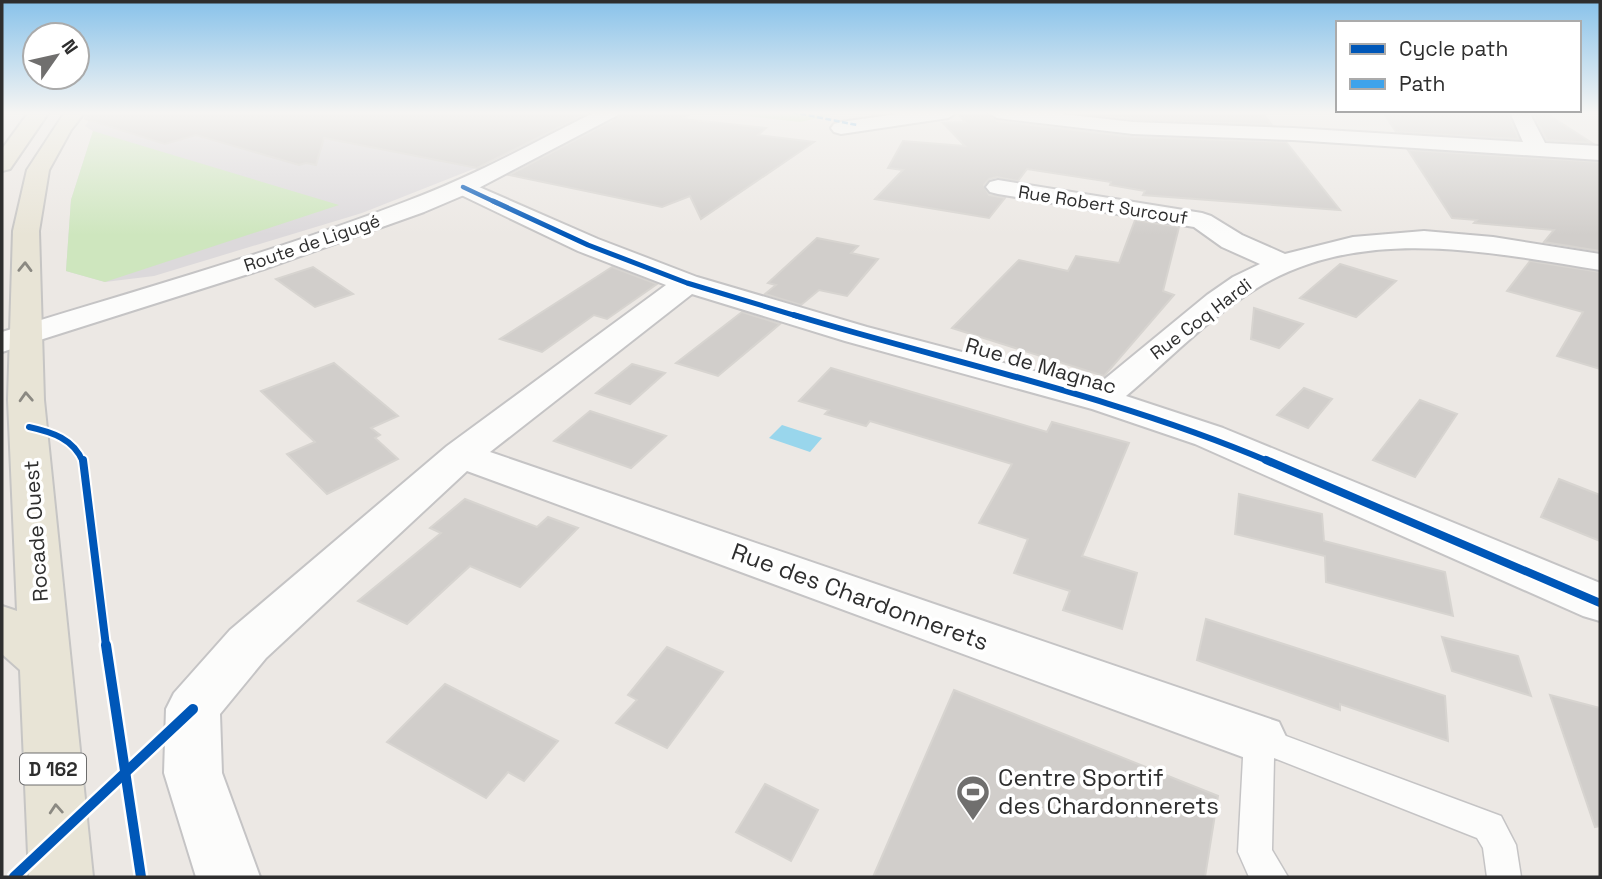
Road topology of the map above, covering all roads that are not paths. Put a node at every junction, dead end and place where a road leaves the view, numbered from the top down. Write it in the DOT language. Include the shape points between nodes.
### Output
graph roads {
  1 [pos="48,153"];
  2 [pos="529,153"];
  3 [pos="463,187"];
  4 [pos="998,187"];
  5 [pos="1600,262"];
  6 [pos="1281,263"];
  7 [pos="687,283"];
  8 [pos="13,339"];
  9 [pos="1105,401"];
  10 [pos="461,455"];
  11 [pos="1600,603"];
  12 [pos="2,625"];
  13 [pos="44,661"];
  14 [pos="1259,739"];
  15 [pos="61,877"];
  16 [pos="228,877"];
  17 [pos="1271,877"];
  18 [pos="1504,877"];
  8 -- 1 [label="main road, Rocade Ouest / D 162, one-way" via="26,231 38,170"];
  2 -- 3 [label="street, Route de Ligugé"];
  3 -- 7 [label="street, Rue de Magnac" via="588,246"];
  3 -- 8 [label="street, Route de Ligugé" via="358,229"];
  4 -- 6 [label="street, Rue Robert Surcouf" via="1202,221"];
  5 -- 6 [label="street, Rue Coq Hardi" via="1454,239 1400,239 1354,243"];
  6 -- 9 [label="street, Rue Coq Hardi" via="1235,289 1110,391"];
  7 -- 9 [label="street, Rue de Magnac"];
  7 -- 10 [label="street"];
  13 -- 8 [label="main road, Rocade Ouest / D 162, one-way"];
  9 -- 11 [label="street, Rue de Magnac" via="1209,436"];
  10 -- 14 [label="street, Rue des Chardonnerets"];
  10 -- 16 [label="street" via="248,644 193,709 192,773"];
  12 -- 13 [label="main road"];
  15 -- 13 [label="main road, Rocade Ouest / D 162, one-way"];
  14 -- 17 [label="lane" via="1255,852"];
  14 -- 18 [label="lane" via="1489,827 1499,845"];
}
